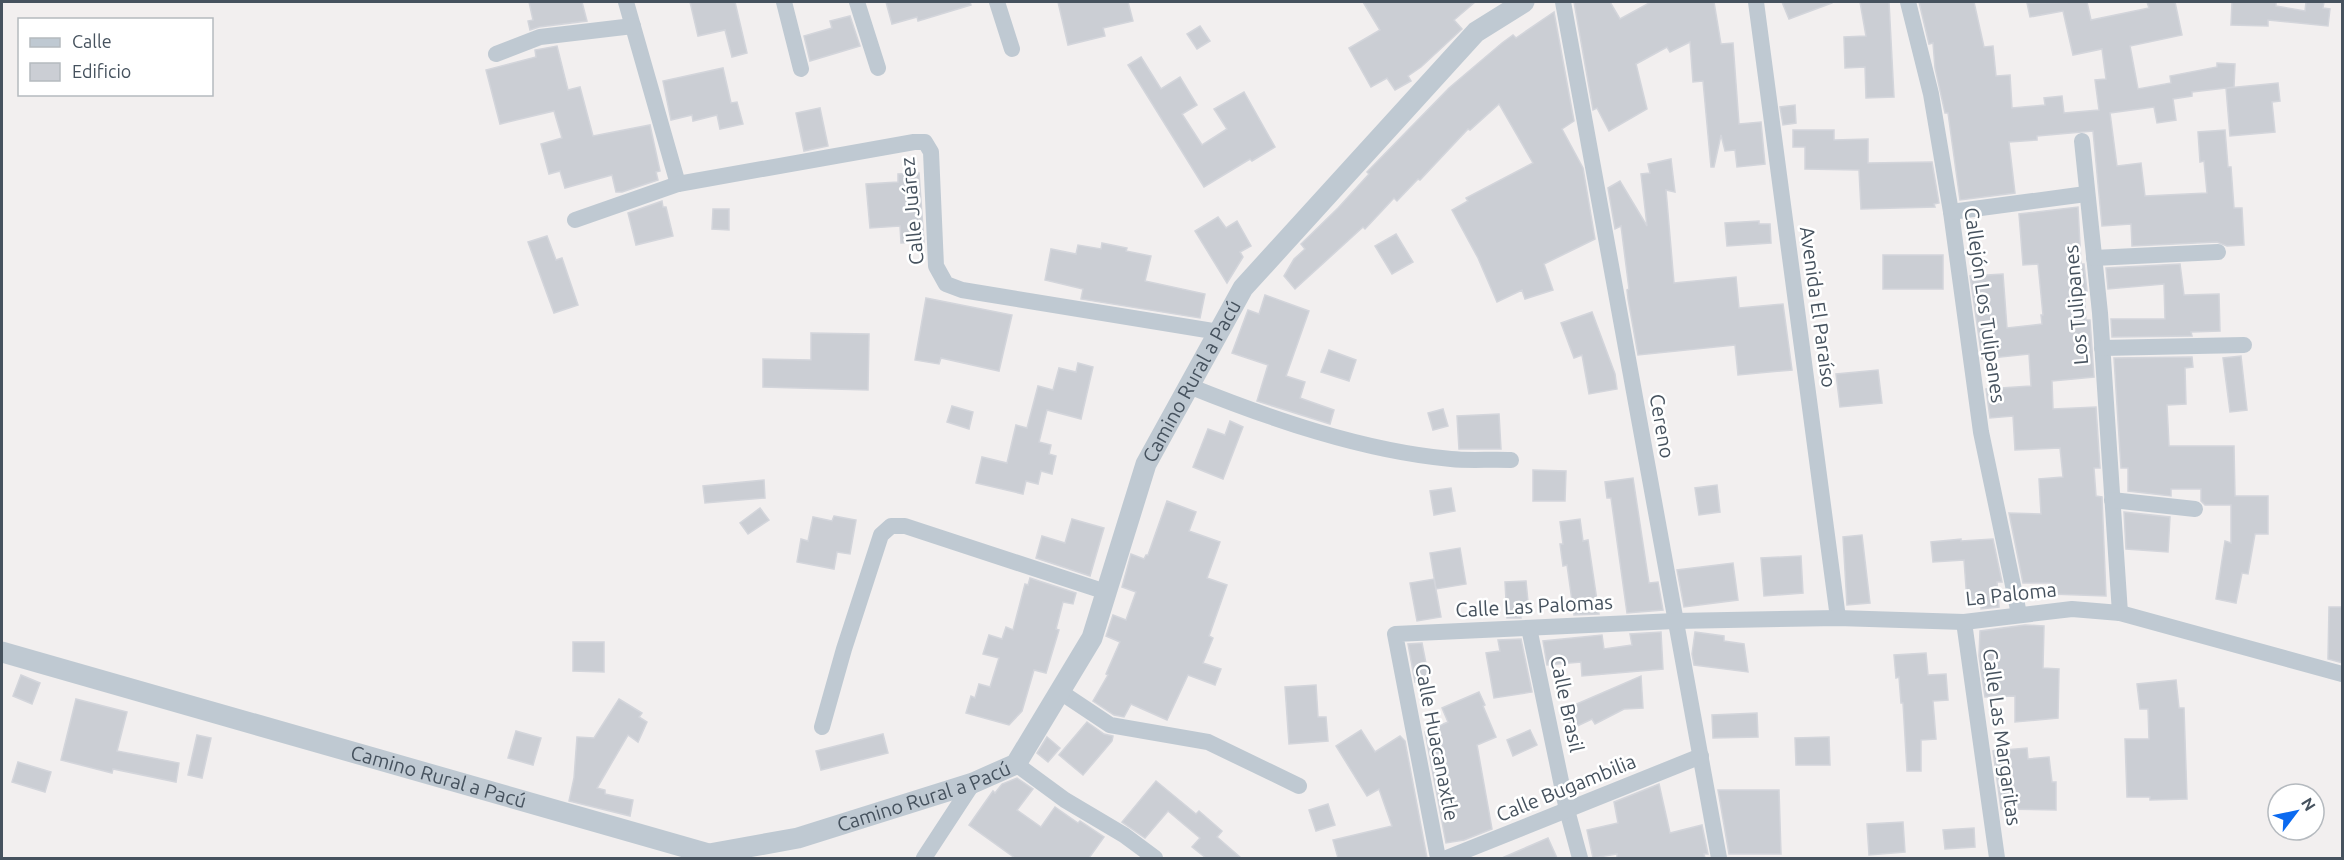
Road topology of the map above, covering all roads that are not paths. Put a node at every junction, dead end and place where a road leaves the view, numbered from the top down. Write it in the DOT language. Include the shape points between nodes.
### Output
graph roads {
  1 [pos="626,2"];
  2 [pos="784,2"];
  3 [pos="857,2"];
  4 [pos="997,2"];
  5 [pos="1524,2"];
  6 [pos="1563,2"];
  7 [pos="1756,2"];
  8 [pos="1908,2"];
  9 [pos="633,26"];
  10 [pos="1012,49"];
  11 [pos="496,54"];
  12 [pos="878,68"];
  13 [pos="801,69"];
  14 [pos="2082,141"];
  15 [pos="678,184"];
  16 [pos="2086,194"];
  17 [pos="1951,212"];
  18 [pos="575,220"];
  19 [pos="2218,252"];
  20 [pos="2094,258"];
  21 [pos="1219,332"];
  22 [pos="2244,345"];
  23 [pos="2102,348"];
  24 [pos="1189,386"];
  25 [pos="1511,460"];
  26 [pos="2112,500"];
  27 [pos="2195,509"];
  28 [pos="1106,592"];
  29 [pos="2120,613"];
  30 [pos="2019,614"];
  31 [pos="1838,618"];
  32 [pos="1675,621"];
  33 [pos="1964,622"];
  34 [pos="1529,628"];
  35 [pos="1395,634"];
  36 [pos="2,652"];
  37 [pos="2343,674"];
  38 [pos="1059,691"];
  39 [pos="822,727"];
  40 [pos="1701,756"];
  41 [pos="1016,764"];
  42 [pos="973,783"];
  43 [pos="1299,786"];
  44 [pos="1567,810"];
  45 [pos="709,856"];
  46 [pos="924,858"];
  47 [pos="1155,858"];
  48 [pos="1438,858"];
  49 [pos="1447,858"];
  50 [pos="1580,858"];
  51 [pos="1719,858"];
  52 [pos="1997,858"];
  1 -- 9 [label="street"];
  2 -- 13 [label="street"];
  3 -- 12 [label="street"];
  4 -- 10 [label="street"];
  5 -- 21 [label="street, Camino Rural a Pacú" via="1476,32 1243,288"];
  6 -- 32 [label="street, Cereno"];
  7 -- 31 [label="street, Avenida El Paraíso"];
  8 -- 17 [label="street, Callejón Los Tulipanes" via="1931,94"];
  9 -- 11 [label="street" via="540,37"];
  9 -- 15 [label="street"];
  14 -- 16 [label="street, Los Tulipanes"];
  15 -- 18 [label="street"];
  15 -- 21 [label="street, Calle Juárez" via="925,142 931,152 936,266 946,284 962,290"];
  16 -- 17 [label="street"];
  16 -- 20 [label="street, Los Tulipanes"];
  17 -- 30 [label="street, Callejón Los Tulipanes" via="1982,432"];
  19 -- 20 [label="street"];
  20 -- 23 [label="street, Los Tulipanes"];
  21 -- 24 [label="street, Camino Rural a Pacú"];
  22 -- 23 [label="street"];
  23 -- 26 [label="street, Los Tulipanes"];
  24 -- 25 [label="street" via="1238,406 1363,445 1451,459"];
  24 -- 28 [label="street, Camino Rural a Pacú" via="1146,464"];
  26 -- 27 [label="street"];
  26 -- 29 [label="street, Los Tulipanes"];
  28 -- 38 [label="street, Camino Rural a Pacú" via="1092,638"];
  28 -- 39 [label="street" via="905,526 891,526 880,536"];
  29 -- 30 [label="street, La Paloma" via="2072,609"];
  29 -- 37 [label="street, La Paloma"];
  30 -- 33 [label="street, La Paloma"];
  31 -- 32 [label="street, La Paloma"];
  31 -- 33 [label="street, La Paloma"];
  32 -- 34 [label="street, Calle Las Palomas"];
  32 -- 40 [label="street, Cereno"];
  33 -- 52 [label="street, Calle Las Margaritas"];
  34 -- 35 [label="street, Calle Las Palomas"];
  34 -- 44 [label="street, Calle Brasil"];
  35 -- 48 [label="street, Calle Huacanaxtle"];
  36 -- 45 [label="street, Camino Rural a Pacú"];
  38 -- 41 [label="street, Camino Rural a Pacú"];
  38 -- 43 [label="street" via="1110,725 1208,742"];
  40 -- 44 [label="street, Calle Bugambilia"];
  40 -- 51 [label="street, Cereno"];
  41 -- 42 [label="street, Camino Rural a Pacú"];
  41 -- 47 [label="street"];
  42 -- 45 [label="street, Camino Rural a Pacú" via="798,838"];
  42 -- 46 [label="street"];
  44 -- 49 [label="street, Calle Bugambilia"];
  44 -- 50 [label="street, Calle Brasil"];
}
